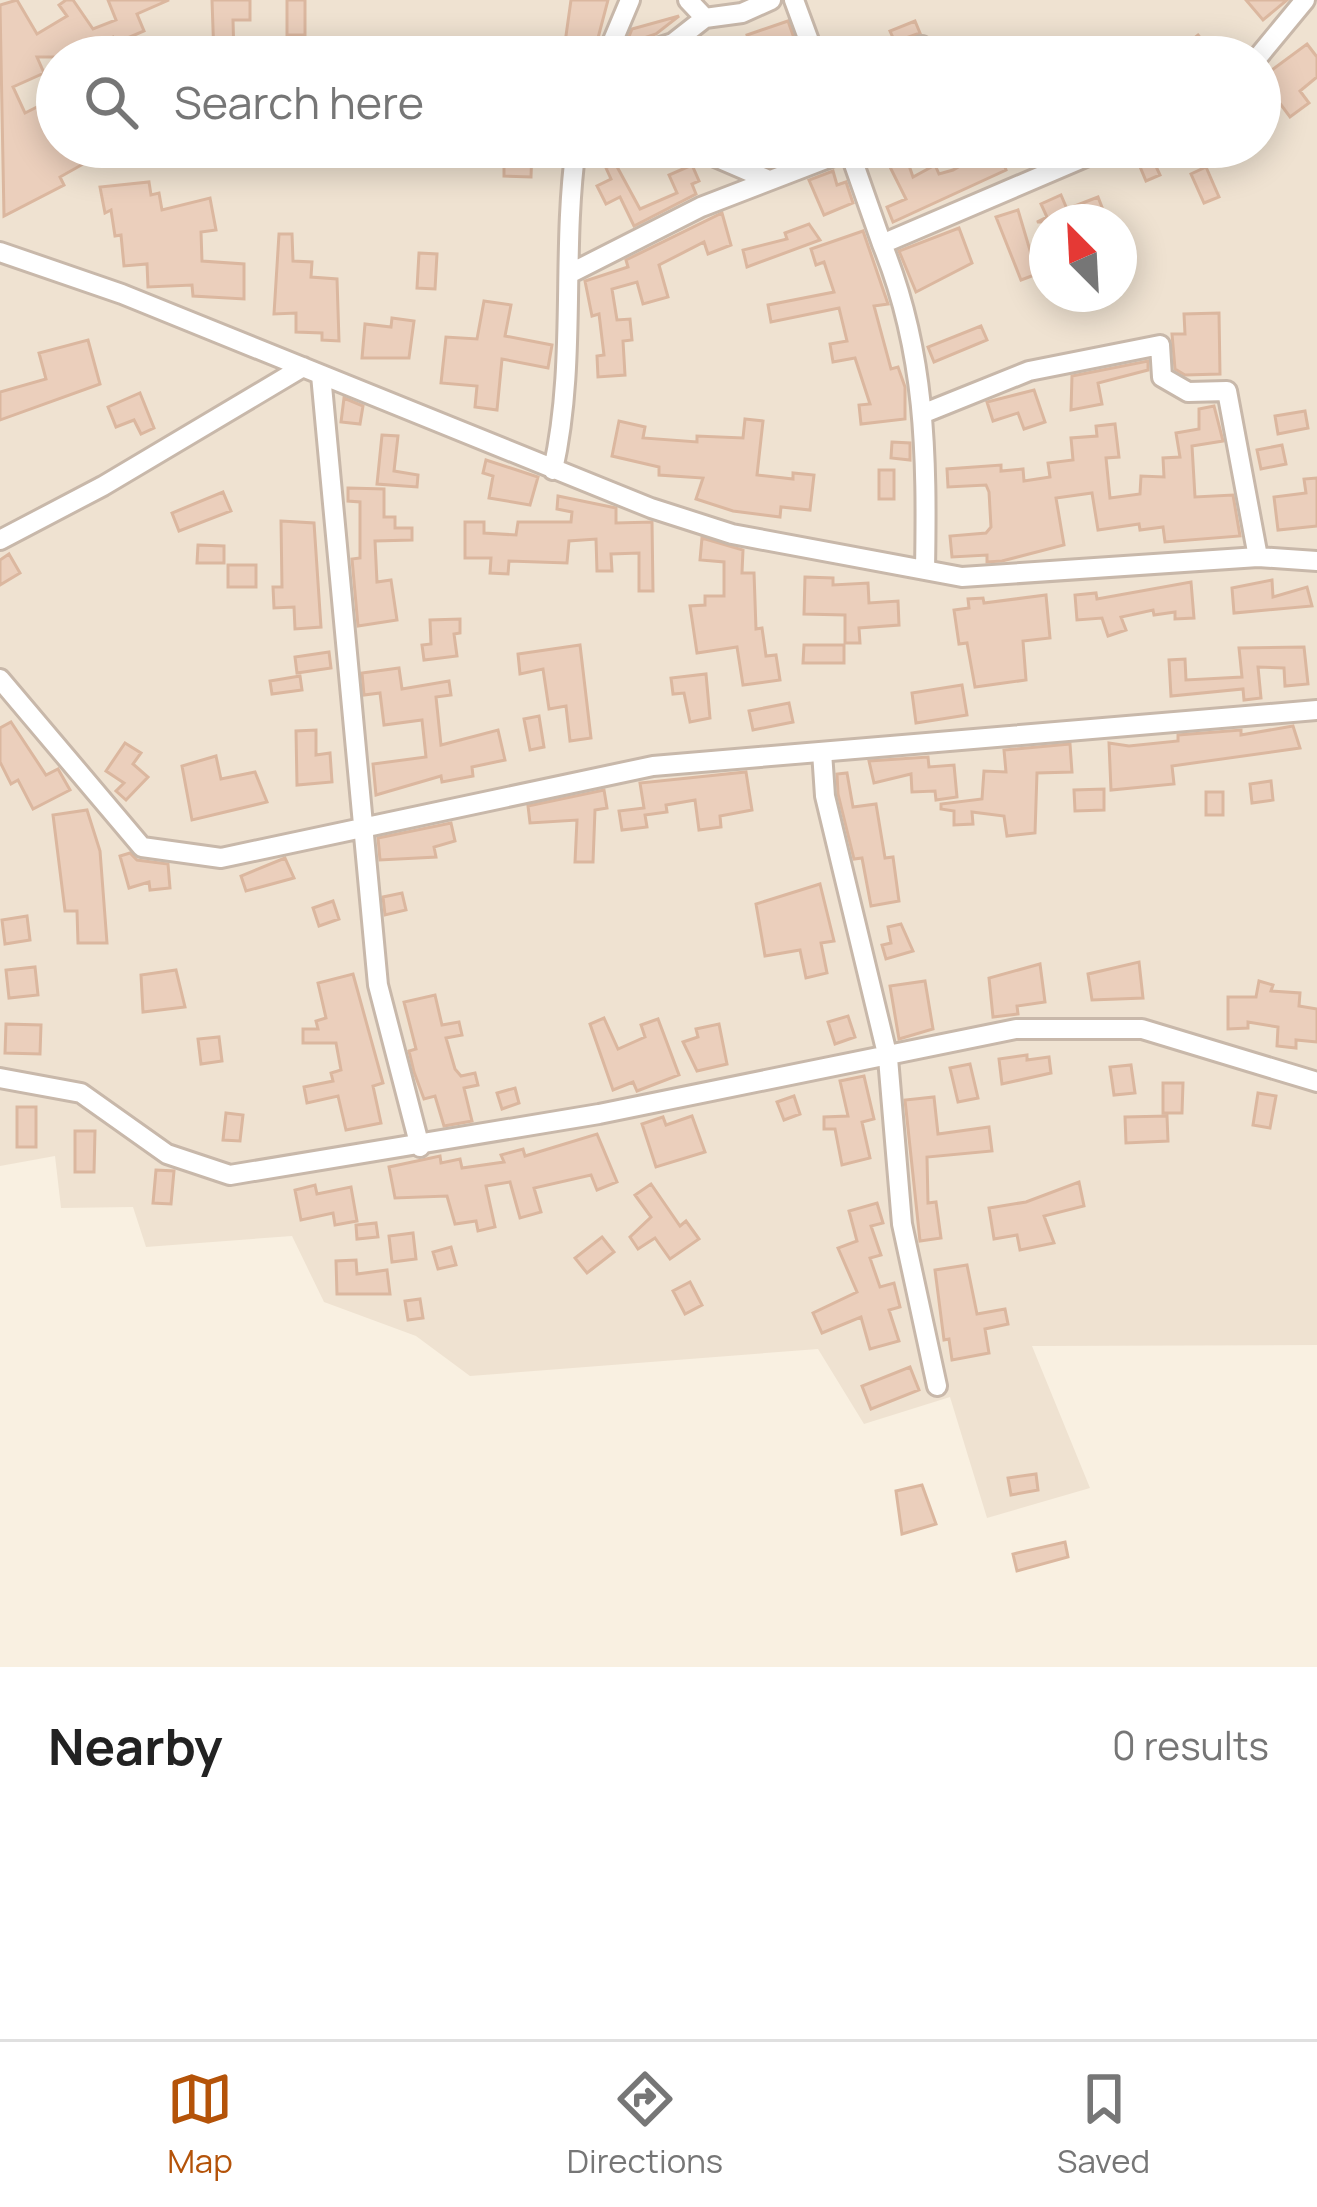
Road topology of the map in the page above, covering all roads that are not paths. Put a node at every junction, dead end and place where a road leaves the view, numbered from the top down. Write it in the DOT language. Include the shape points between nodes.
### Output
graph roads {
  1 [pos="630,0"];
  2 [pos="688,0"];
  3 [pos="771,0"];
  4 [pos="794,0"];
  5 [pos="1305,0"];
  6 [pos="705,18"];
  7 [pos="615,36"];
  8 [pos="682,36"];
  9 [pos="807,36"];
  10 [pos="1275,36"];
  11 [pos="573,168"];
  12 [pos="741,168"];
  13 [pos="799,168"];
  14 [pos="855,168"];
  15 [pos="1060,168"];
  16 [pos="769,180"];
  17 [pos="882,244"];
  18 [pos="0,252"];
  19 [pos="569,274"];
  20 [pos="312,371"];
  21 [pos="922,414"];
  22 [pos="554,470"];
  23 [pos="0,540"];
  24 [pos="1258,557"];
  25 [pos="1317,561"];
  26 [pos="925,570"];
  27 [pos="0,679"];
  28 [pos="1317,710"];
  29 [pos="822,752"];
  30 [pos="363,824"];
  31 [pos="888,1058"];
  32 [pos="0,1078"];
  33 [pos="1317,1082"];
  34 [pos="420,1148"];
  35 [pos="937,1386"];
  1 -- 7 [label="street"];
  2 -- 6 [label="street"];
  3 -- 6 [label="street"];
  4 -- 9 [label="street"];
  5 -- 10 [label="street"];
  6 -- 8 [label="street"];
  11 -- 19 [label="street"];
  12 -- 16 [label="street"];
  13 -- 16 [label="street"];
  14 -- 17 [label="street"];
  15 -- 17 [label="street"];
  16 -- 19 [label="street"];
  17 -- 21 [label="street" via="907,307"];
  18 -- 20 [label="street"];
  19 -- 22 [label="street"];
  20 -- 22 [label="street"];
  20 -- 23 [label="street"];
  20 -- 30 [label="street"];
  21 -- 24 [label="street" via="1029,371 1160,345 1162,376 1188,392 1228,391"];
  21 -- 26 [label="street"];
  22 -- 26 [label="street" via="732,534"];
  24 -- 25 [label="street"];
  24 -- 26 [label="street" via="962,577"];
  27 -- 30 [label="street" via="142,847 221,858"];
  28 -- 29 [label="street"];
  29 -- 30 [label="street" via="652,766"];
  29 -- 31 [label="street" via="825,796"];
  30 -- 34 [label="street" via="378,985"];
  31 -- 33 [label="street" via="1016,1029 1142,1029"];
  31 -- 34 [label="street"];
  31 -- 35 [label="street" via="902,1224"];
  32 -- 34 [label="street" via="81,1093 167,1154 230,1175"];
}
